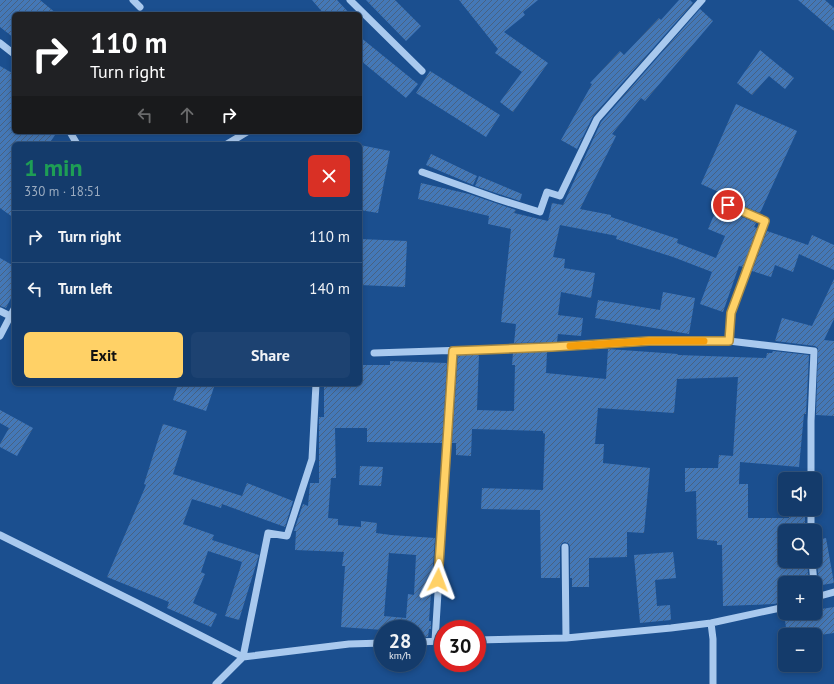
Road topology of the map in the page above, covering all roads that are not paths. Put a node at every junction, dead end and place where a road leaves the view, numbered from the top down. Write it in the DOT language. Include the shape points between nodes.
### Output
graph roads {
  1 [pos="133,0"];
  2 [pos="350,0"];
  3 [pos="702,0"];
  4 [pos="140,8"];
  5 [pos="0,43"];
  6 [pos="12,52"];
  7 [pos="422,71"];
  8 [pos="244,134"];
  9 [pos="230,142"];
  10 [pos="422,172"];
  11 [pos="728,205"];
  12 [pos="0,311"];
  13 [pos="12,312"];
  14 [pos="10,316"];
  15 [pos="0,336"];
  16 [pos="729,341"];
  17 [pos="453,351"];
  18 [pos="374,353"];
  19 [pos="316,386"];
  20 [pos="811,472"];
  21 [pos="0,535"];
  22 [pos="565,547"];
  23 [pos="834,592"];
  24 [pos="822,595"];
  25 [pos="778,608"];
  26 [pos="436,620"];
  27 [pos="710,623"];
  28 [pos="566,638"];
  29 [pos="486,640"];
  30 [pos="374,643"];
  31 [pos="243,657"];
  32 [pos="216,684"];
  33 [pos="714,684"];
  1 -- 4 [label="street"];
  2 -- 7 [label="street"];
  3 -- 10 [label="street" via="597,119 560,196 547,192 540,212"];
  5 -- 6 [label="street"];
  8 -- 9 [label="street"];
  11 -- 16 [label="street" via="765,221 731,313"];
  12 -- 14 [label="street"];
  13 -- 14 [label="street"];
  14 -- 15 [label="street"];
  16 -- 17 [label="street" via="649,341"];
  16 -- 20 [label="street" via="814,351"];
  17 -- 18 [label="street"];
  17 -- 26 [label="street"];
  19 -- 31 [label="street" via="312,458 287,536 268,533"];
  21 -- 31 [label="street"];
  22 -- 28 [label="street"];
  23 -- 24 [label="street"];
  25 -- 27 [label="street"];
  27 -- 28 [label="street"];
  27 -- 33 [label="street"];
  28 -- 29 [label="street"];
  30 -- 31 [label="street"];
  31 -- 32 [label="street"];
}
